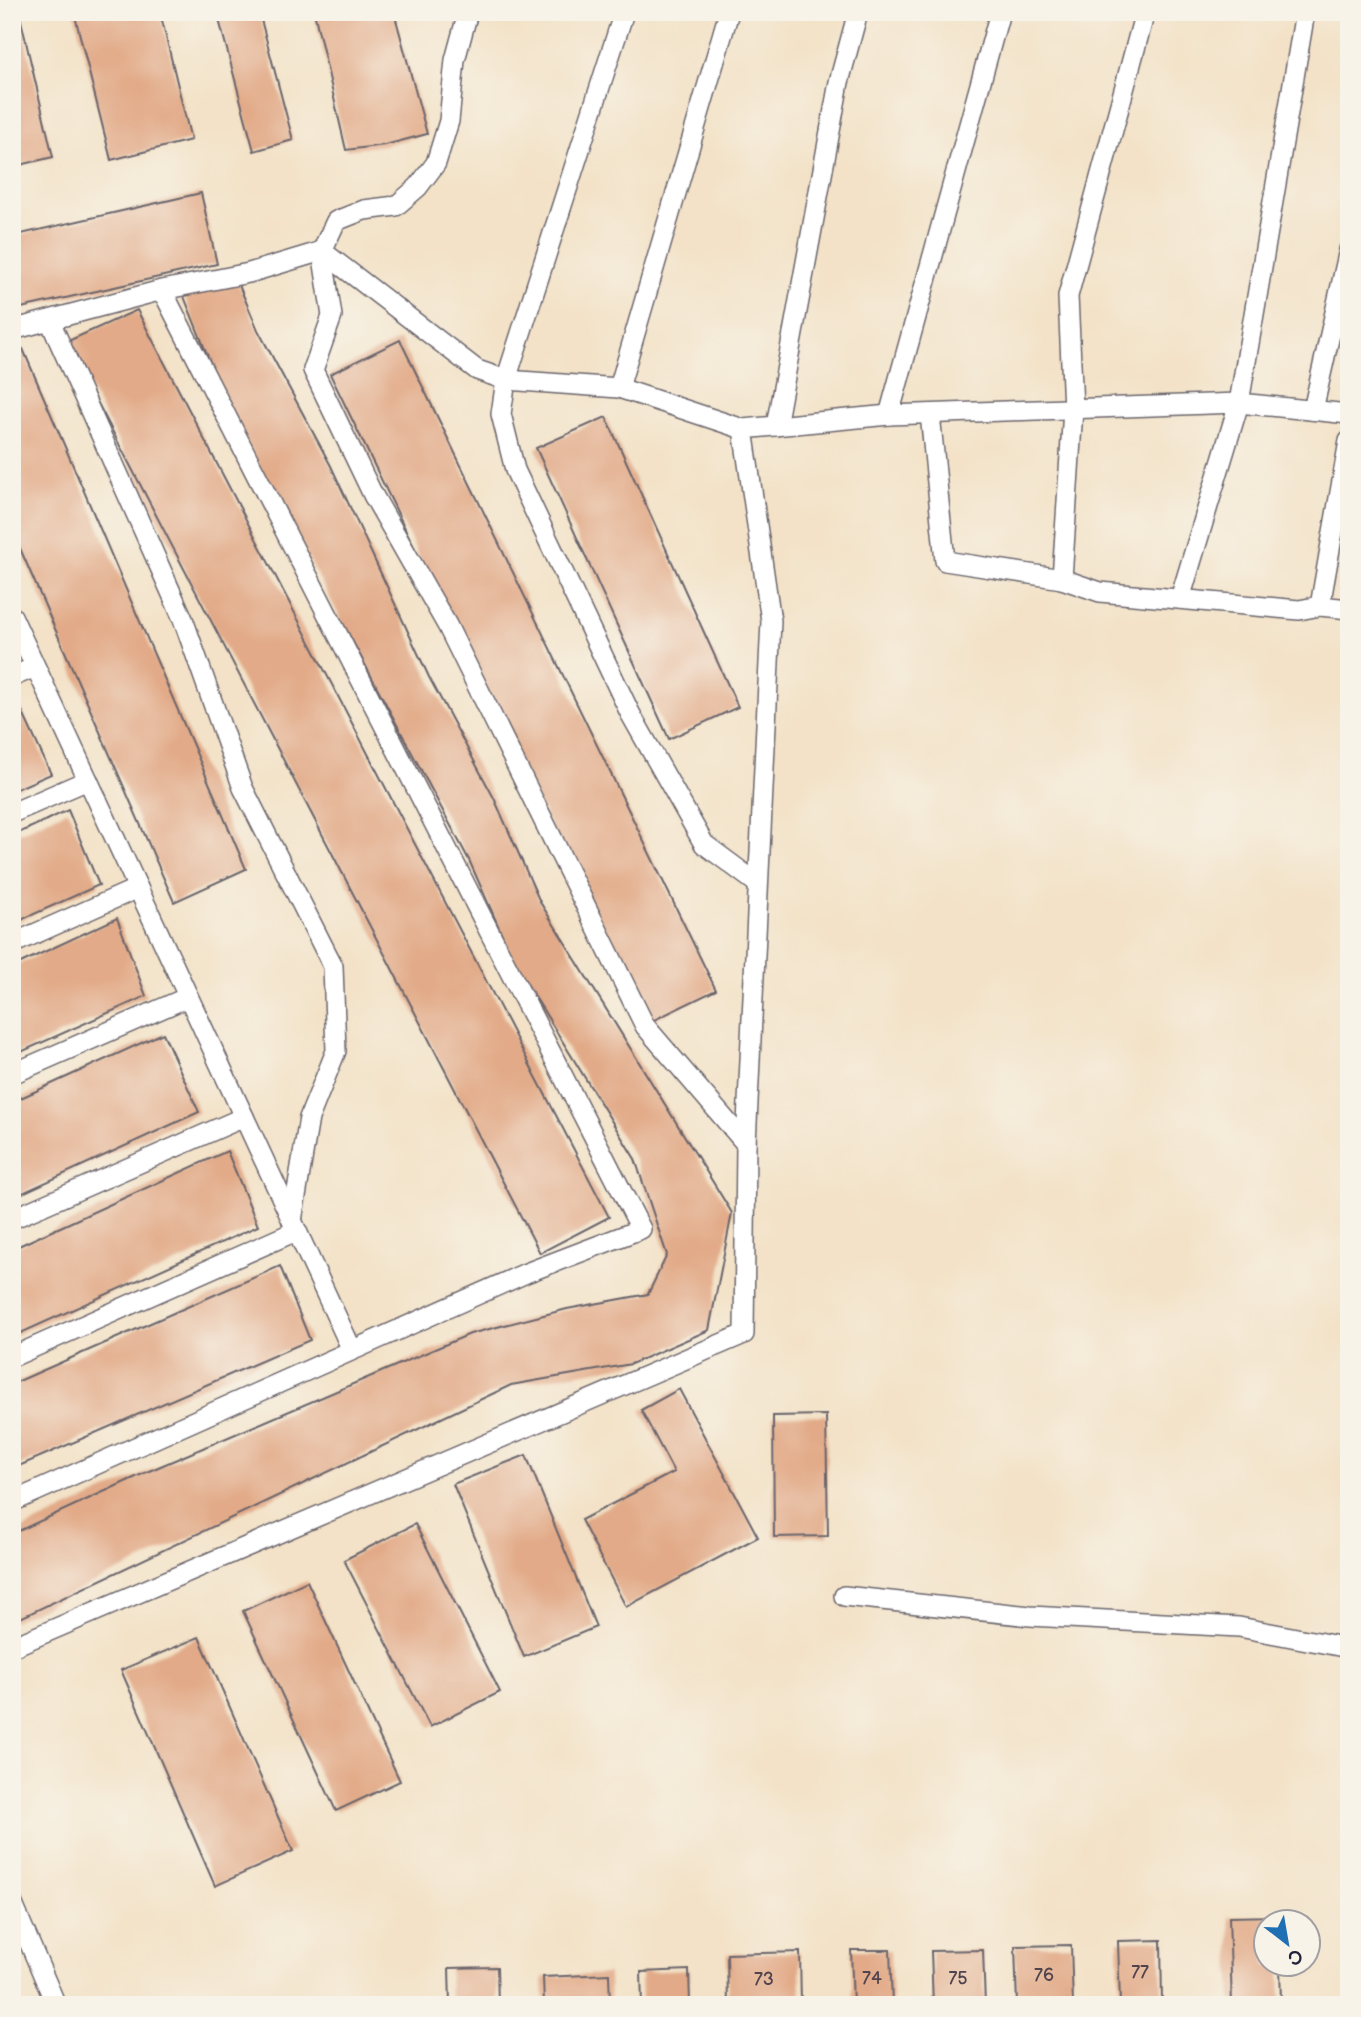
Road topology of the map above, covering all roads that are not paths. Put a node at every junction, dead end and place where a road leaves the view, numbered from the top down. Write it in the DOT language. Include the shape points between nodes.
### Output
graph roads {
  1 [pos="468,12"];
  2 [pos="624,12"];
  3 [pos="729,12"];
  4 [pos="858,12"];
  5 [pos="1000,12"];
  6 [pos="1145,12"];
  7 [pos="1306,12"];
  8 [pos="1349,250"];
  9 [pos="322,251"];
  10 [pos="162,290"];
  11 [pos="50,321"];
  12 [pos="12,330"];
  13 [pos="506,380"];
  14 [pos="619,388"];
  15 [pos="1239,403"];
  16 [pos="1073,409"];
  17 [pos="1313,410"];
  18 [pos="930,414"];
  19 [pos="1349,414"];
  20 [pos="889,415"];
  21 [pos="776,426"];
  22 [pos="743,429"];
  23 [pos="1349,441"];
  24 [pos="1062,579"];
  25 [pos="1180,599"];
  26 [pos="1320,606"];
  27 [pos="1349,608"];
  28 [pos="12,617"];
  29 [pos="36,667"];
  30 [pos="12,677"];
  31 [pos="88,780"];
  32 [pos="12,813"];
  33 [pos="758,884"];
  34 [pos="138,888"];
  35 [pos="12,944"];
  36 [pos="188,997"];
  37 [pos="12,1074"];
  38 [pos="244,1117"];
  39 [pos="746,1144"];
  40 [pos="12,1219"];
  41 [pos="294,1226"];
  42 [pos="352,1350"];
  43 [pos="12,1357"];
  44 [pos="12,1502"];
  45 [pos="844,1596"];
  46 [pos="12,1647"];
  47 [pos="1349,1648"];
  48 [pos="12,1902"];
  49 [pos="56,2005"];
  1 -- 9 [label="lane" via="455,60 449,121 436,163 396,206 364,210 336,221"];
  2 -- 13 [label="lane"];
  3 -- 14 [label="lane"];
  4 -- 21 [label="lane" via="839,82"];
  5 -- 20 [label="lane"];
  6 -- 16 [label="lane" via="1068,296"];
  7 -- 15 [label="lane"];
  8 -- 17 [label="lane"];
  9 -- 10 [label="lane" via="249,273"];
  9 -- 13 [label="lane" via="477,370"];
  9 -- 39 [label="lane" via="332,316 313,370 373,495 447,625 645,1026"];
  10 -- 11 [label="lane"];
  10 -- 42 [label="lane" via="641,1229 526,1273"];
  11 -- 12 [label="lane"];
  11 -- 41 [label="lane" via="183,619 243,788 333,967 336,1051 309,1118"];
  13 -- 14 [label="lane"];
  13 -- 33 [label="lane" via="501,414 515,470 631,713 704,844"];
  14 -- 22 [label="lane"];
  15 -- 16 [label="lane"];
  15 -- 17 [label="lane"];
  15 -- 25 [label="lane"];
  16 -- 18 [label="lane"];
  16 -- 24 [label="lane"];
  17 -- 19 [label="lane"];
  18 -- 20 [label="lane"];
  18 -- 24 [label="lane" via="945,561"];
  20 -- 21 [label="lane"];
  21 -- 22 [label="lane"];
  22 -- 33 [label="lane" via="771,621"];
  23 -- 26 [label="lane"];
  24 -- 25 [label="lane" via="1100,592"];
  25 -- 26 [label="lane" via="1299,610"];
  26 -- 27 [label="lane"];
  28 -- 29 [label="lane"];
  29 -- 30 [label="lane"];
  29 -- 31 [label="lane"];
  31 -- 32 [label="lane"];
  31 -- 34 [label="lane"];
  33 -- 39 [label="lane"];
  34 -- 35 [label="lane"];
  34 -- 36 [label="lane"];
  36 -- 37 [label="lane"];
  36 -- 38 [label="lane"];
  38 -- 40 [label="lane"];
  38 -- 41 [label="lane"];
  39 -- 46 [label="lane" via="744,1334"];
  41 -- 42 [label="lane"];
  41 -- 43 [label="lane"];
  42 -- 44 [label="lane"];
  45 -- 47 [label="lane" via="1030,1616 1239,1627"];
  48 -- 49 [label="lane"];
}
